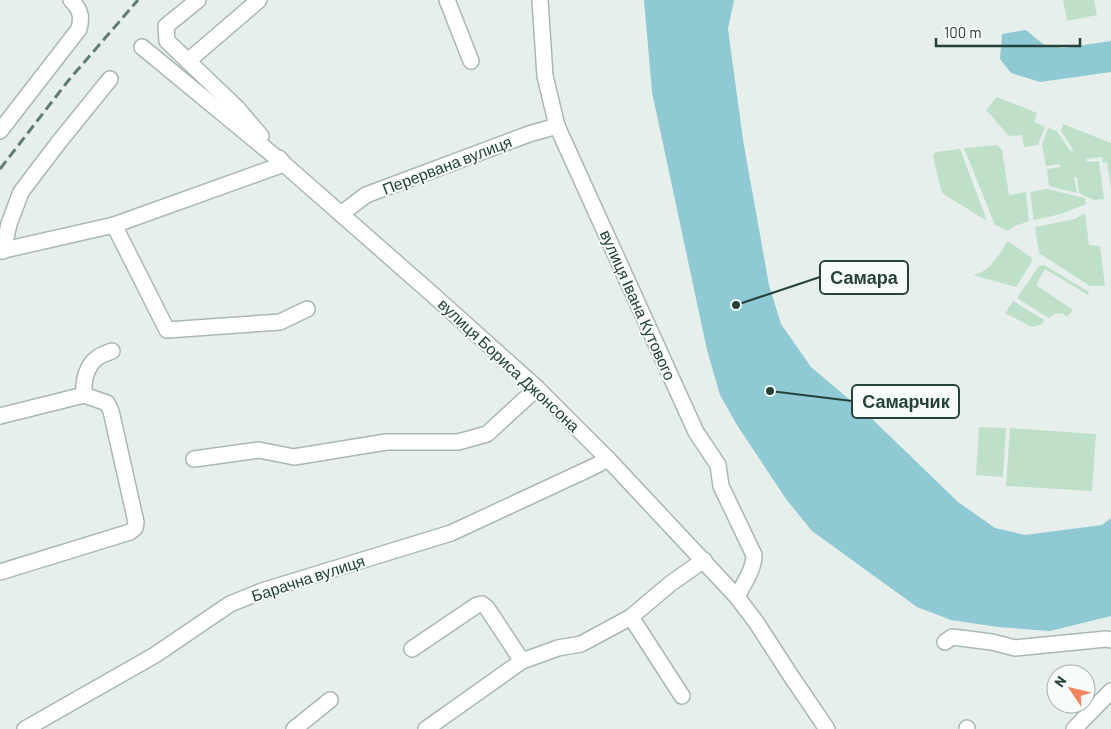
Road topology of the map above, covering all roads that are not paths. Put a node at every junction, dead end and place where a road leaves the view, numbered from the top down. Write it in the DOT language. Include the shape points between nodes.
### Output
graph roads {
  1 [pos="71,0"];
  2 [pos="198,0"];
  3 [pos="259,0"];
  4 [pos="447,0"];
  5 [pos="540,0"];
  6 [pos="142,47"];
  7 [pos="188,60"];
  8 [pos="471,61"];
  9 [pos="110,80"];
  10 [pos="557,126"];
  11 [pos="0,131"];
  12 [pos="284,164"];
  13 [pos="341,214"];
  14 [pos="114,225"];
  15 [pos="2,251"];
  16 [pos="307,309"];
  17 [pos="112,351"];
  18 [pos="537,388"];
  19 [pos="84,394"];
  20 [pos="0,416"];
  21 [pos="194,459"];
  22 [pos="608,459"];
  23 [pos="704,560"];
  24 [pos="0,572"];
  25 [pos="737,597"];
  26 [pos="632,616"];
  27 [pos="1111,640"];
  28 [pos="944,642"];
  29 [pos="412,649"];
  30 [pos="522,661"];
  31 [pos="1111,691"];
  32 [pos="682,696"];
  33 [pos="330,700"];
  34 [pos="25,729"];
  35 [pos="294,729"];
  36 [pos="426,729"];
  37 [pos="827,729"];
  38 [pos="1074,729"];
  1 -- 11 [label="street" via="82,17 79,30"];
  2 -- 7 [label="street" via="166,26 167,41"];
  3 -- 7 [label="street"];
  4 -- 8 [label="street"];
  5 -- 10 [label="street, вулиця Івана Кутового" via="545,76"];
  6 -- 12 [label="street, вулиця Бориса Джонсона"];
  7 -- 12 [label="street" via="237,108"];
  9 -- 15 [label="street" via="21,192"];
  10 -- 13 [label="street, Перервана вулиця" via="366,196"];
  10 -- 25 [label="street, вулиця Івана Кутового" via="696,432 718,465 721,486 754,555 751,570"];
  12 -- 13 [label="street, вулиця Бориса Джонсона"];
  12 -- 14 [label="street"];
  13 -- 18 [label="street, вулиця Бориса Джонсона"];
  14 -- 15 [label="street"];
  14 -- 16 [label="street" via="167,330 280,322"];
  17 -- 19 [label="street" via="96,358 91,365 83,380"];
  18 -- 21 [label="street" via="487,434 458,442 386,442 294,457 259,450"];
  18 -- 22 [label="street, вулиця Бориса Джонсона"];
  19 -- 20 [label="street"];
  19 -- 24 [label="street" via="107,403 111,411 135,528"];
  22 -- 23 [label="street, вулиця Бориса Джонсона"];
  22 -- 34 [label="street, Барачна вулиця" via="451,533 262,591 230,604 155,655"];
  23 -- 25 [label="street, вулиця Бориса Джонсона"];
  23 -- 26 [label="street"];
  25 -- 37 [label="street, вулиця Бориса Джонсона"];
  26 -- 30 [label="street" via="581,644 558,648"];
  26 -- 32 [label="street"];
  27 -- 28 [label="street" via="1015,648 952,637"];
  29 -- 30 [label="street" via="482,604"];
  30 -- 36 [label="street"];
  31 -- 38 [label="street"];
  33 -- 35 [label="street"];
}
